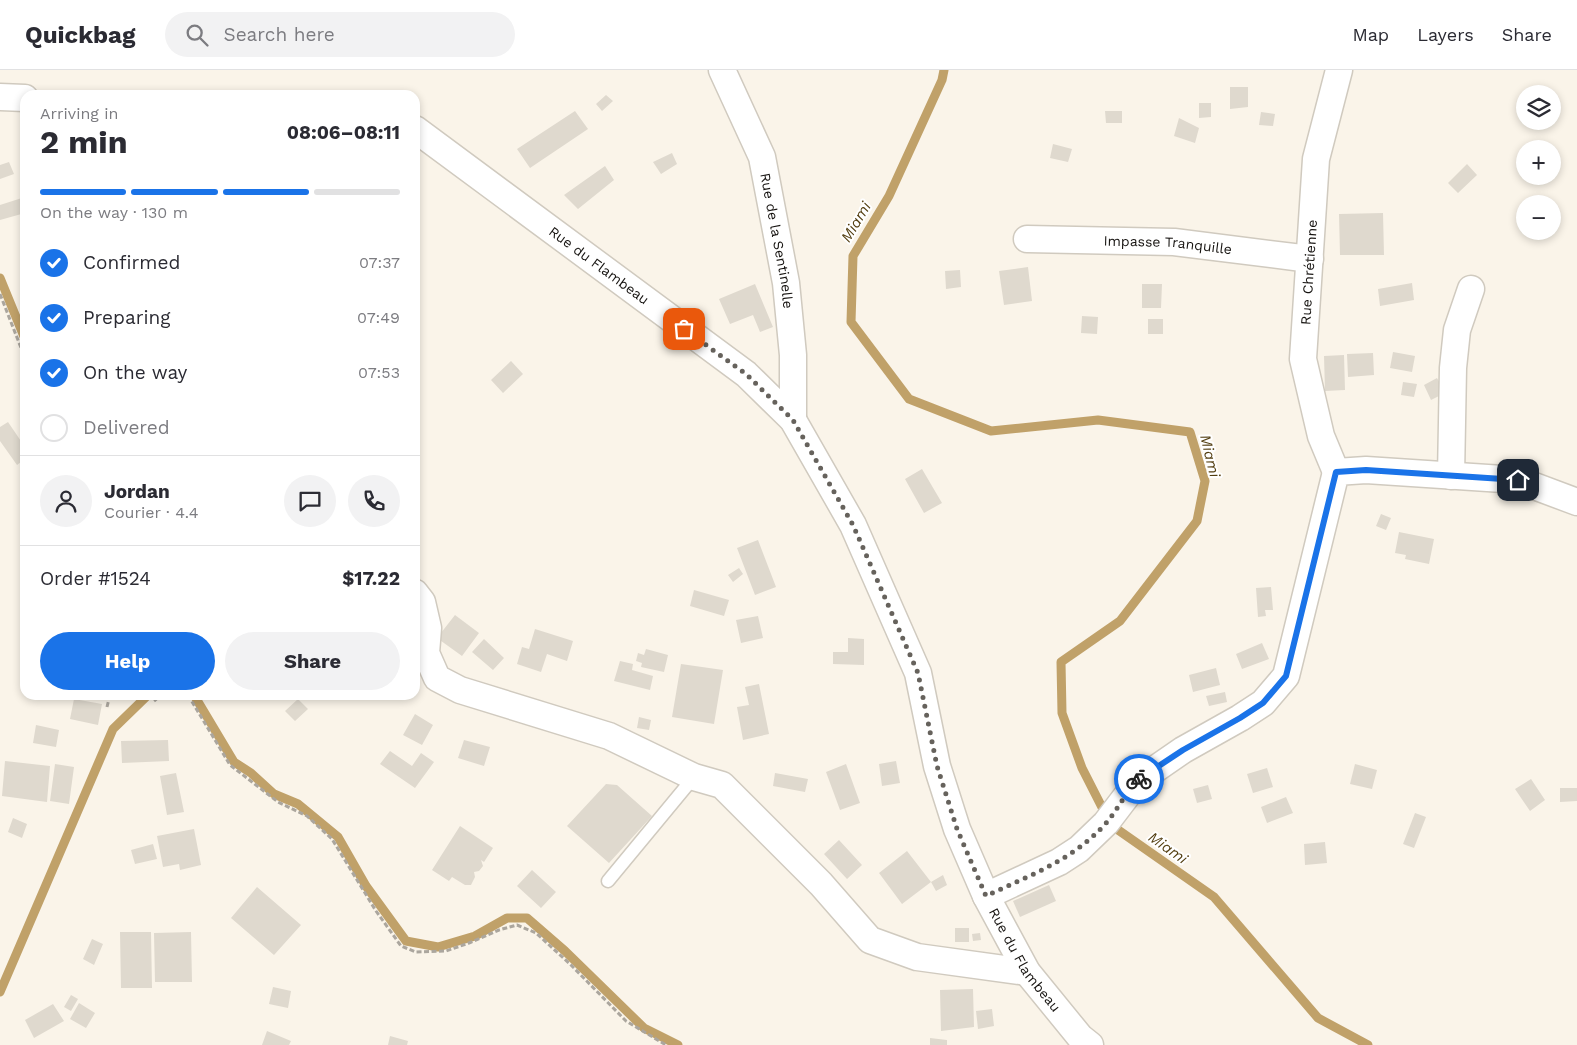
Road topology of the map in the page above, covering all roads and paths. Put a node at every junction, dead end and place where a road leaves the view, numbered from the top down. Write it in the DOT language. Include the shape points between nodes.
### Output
graph roads {
  1 [pos="722,70"];
  2 [pos="1339,70"];
  3 [pos="0,97"];
  4 [pos="20,98"];
  5 [pos="420,133"];
  6 [pos="1027,240"];
  7 [pos="1310,259"];
  8 [pos="1471,290"];
  9 [pos="0,294"];
  10 [pos="20,345"];
  11 [pos="793,420"];
  12 [pos="1336,472"];
  13 [pos="1451,476"];
  14 [pos="1577,502"];
  15 [pos="420,599"];
  16 [pos="109,700"];
  17 [pos="191,700"];
  18 [pos="107,707"];
  19 [pos="694,777"];
  20 [pos="608,881"];
  21 [pos="986,896"];
  22 [pos="1028,972"];
  23 [pos="666,1045"];
  24 [pos="1090,1045"];
  1 -- 11 [label="street, Rue de la Sentinelle" via="762,156 786,283 793,355"];
  2 -- 7 [label="street, Rue Chrétienne" via="1316,159"];
  3 -- 4 [label="street"];
  5 -- 11 [label="street, Rue du Flambeau" via="746,374"];
  6 -- 7 [label="street, Impasse Tranquille" via="1174,242"];
  7 -- 12 [label="street, Rue Chrétienne" via="1303,359 1321,436"];
  8 -- 13 [label="street" via="1456,330"];
  9 -- 10 [label="path"];
  11 -- 21 [label="street, Rue du Flambeau" via="853,525 918,673 937,766 957,829"];
  12 -- 13 [label="street" via="1366,470"];
  12 -- 21 [label="street" via="1286,676 1263,703 1138,780 1106,823 1079,849"];
  13 -- 14 [label="street" via="1518,480"];
  15 -- 19 [label="street" via="428,628 426,653 437,678 460,690 610,736"];
  16 -- 18 [label="path"];
  17 -- 23 [label="path" via="230,764 278,802 307,816 332,839 401,946 416,952 446,951 517,924 536,933 626,1021"];
  19 -- 20 [label="lane"];
  19 -- 22 [label="street" via="722,785 821,884 870,940 917,957"];
  21 -- 22 [label="street, Rue du Flambeau"];
  22 -- 24 [label="street, Rue du Flambeau"];
}
